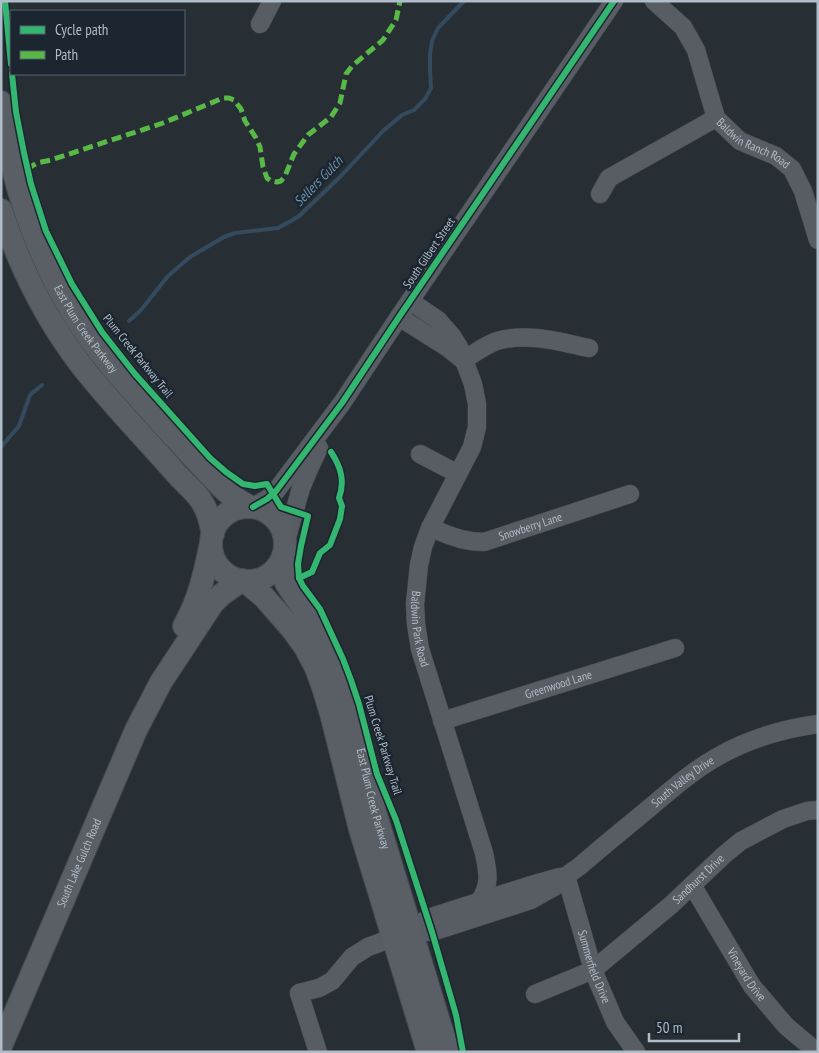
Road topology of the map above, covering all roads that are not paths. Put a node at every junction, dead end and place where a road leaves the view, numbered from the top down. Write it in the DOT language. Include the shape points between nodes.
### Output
graph roads {
  1 [pos="272,1"];
  2 [pos="614,1"];
  3 [pos="654,1"];
  4 [pos="260,24"];
  5 [pos="1,102"];
  6 [pos="716,118"];
  7 [pos="7,164"];
  8 [pos="600,194"];
  9 [pos="1,210"];
  10 [pos="818,240"];
  11 [pos="410,301"];
  12 [pos="399,317"];
  13 [pos="589,348"];
  14 [pos="463,360"];
  15 [pos="342,403"];
  16 [pos="420,454"];
  17 [pos="458,474"];
  18 [pos="630,494"];
  19 [pos="251,507"];
  20 [pos="430,528"];
  21 [pos="212,538"];
  22 [pos="284,550"];
  23 [pos="243,580"];
  24 [pos="675,648"];
  25 [pos="160,682"];
  26 [pos="332,717"];
  27 [pos="442,721"];
  28 [pos="818,724"];
  29 [pos="818,810"];
  30 [pos="375,812"];
  31 [pos="566,876"];
  32 [pos="692,885"];
  33 [pos="479,902"];
  34 [pos="402,934"];
  35 [pos="593,970"];
  36 [pos="535,994"];
  37 [pos="1,1046"];
  38 [pos="318,1052"];
  39 [pos="428,1052"];
  40 [pos="449,1052"];
  41 [pos="636,1052"];
  42 [pos="817,1052"];
  1 -- 4 [label="street"];
  2 -- 11 [label="street, South Gilbert Street"];
  3 -- 6 [label="street, Baldwin Ranch Road" via="683,28 696,50"];
  5 -- 7 [label="main road, East Plum Creek Parkway" via="7,138"];
  6 -- 8 [label="street" via="609,178"];
  6 -- 10 [label="street, Baldwin Ranch Road" via="740,141 776,156 792,169 803,191"];
  7 -- 19 [label="main road, East Plum Creek Parkway" via="45,258 77,319 99,350 126,384 227,492"];
  9 -- 21 [label="main road, East Plum Creek Parkway" via="24,268 57,332 109,399 199,497 210,518"];
  11 -- 12 [label="street, South Gilbert Street"];
  11 -- 14 [label="street, Baldwin Park Road" via="446,328 459,347"];
  12 -- 14 [label="street"];
  12 -- 15 [label="street, South Gilbert Street"];
  13 -- 14 [label="street" via="524,337 510,338"];
  14 -- 17 [label="street, Baldwin Park Road" via="473,384 477,427 472,447"];
  15 -- 19 [label="street, South Gilbert Street" via="276,491"];
  15 -- 22 [label="street, South Gilbert Street" via="305,478"];
  16 -- 17 [label="street"];
  17 -- 20 [label="street, Baldwin Park Road"];
  18 -- 20 [label="street, Snowberry Lane" via="484,542 471,542"];
  19 -- 21 [label="main road" via="228,513 218,522"];
  19 -- 22 [label="main road" via="266,511 276,520 283,531"];
  20 -- 27 [label="street, Baldwin Park Road" via="419,565 416,624 420,649"];
  21 -- 23 [label="main road" via="218,566 227,574"];
  21 -- 25 [label="main road, South Lake Gulch Road" via="195,604 174,642"];
  22 -- 23 [label="main road" via="277,567 268,575 257,580"];
  22 -- 30 [label="main road, East Plum Creek Parkway" via="286,583 315,627 342,684"];
  23 -- 25 [label="main road, South Lake Gulch Road" via="213,603"];
  23 -- 26 [label="main road, East Plum Creek Parkway" via="264,597 305,647 316,668"];
  24 -- 27 [label="street, Greenwood Lane"];
  25 -- 37 [label="main road, South Lake Gulch Road" via="136,730"];
  26 -- 30 [label="main road" via="344,728 360,793"];
  26 -- 34 [label="main road, East Plum Creek Parkway" via="360,829"];
  27 -- 33 [label="street, Baldwin Park Road" via="488,870 484,895"];
  28 -- 31 [label="street, South Valley Drive" via="771,734 717,757 681,782"];
  29 -- 32 [label="street, Sandhurst Drive" via="782,819 742,841"];
  30 -- 34 [label="main road, East Plum Creek Parkway"];
  31 -- 33 [label="street, South Valley Drive"];
  31 -- 34 [label="street, South Valley Drive" via="531,900 432,932"];
  31 -- 35 [label="street, Summerfield Drive"];
  32 -- 35 [label="street, Sandhurst Drive"];
  32 -- 42 [label="street, Vineyard Drive" via="752,986 786,1026"];
  33 -- 34 [label="street, South Valley Drive" via="428,918"];
  34 -- 38 [label="street" via="368,947 352,957 332,980 319,988 299,993"];
  34 -- 39 [label="main road, East Plum Creek Parkway"];
  34 -- 40 [label="main road, East Plum Creek Parkway"];
  35 -- 36 [label="street, Sandhurst Drive"];
  35 -- 41 [label="street, Summerfield Drive" via="615,1022"];
}
